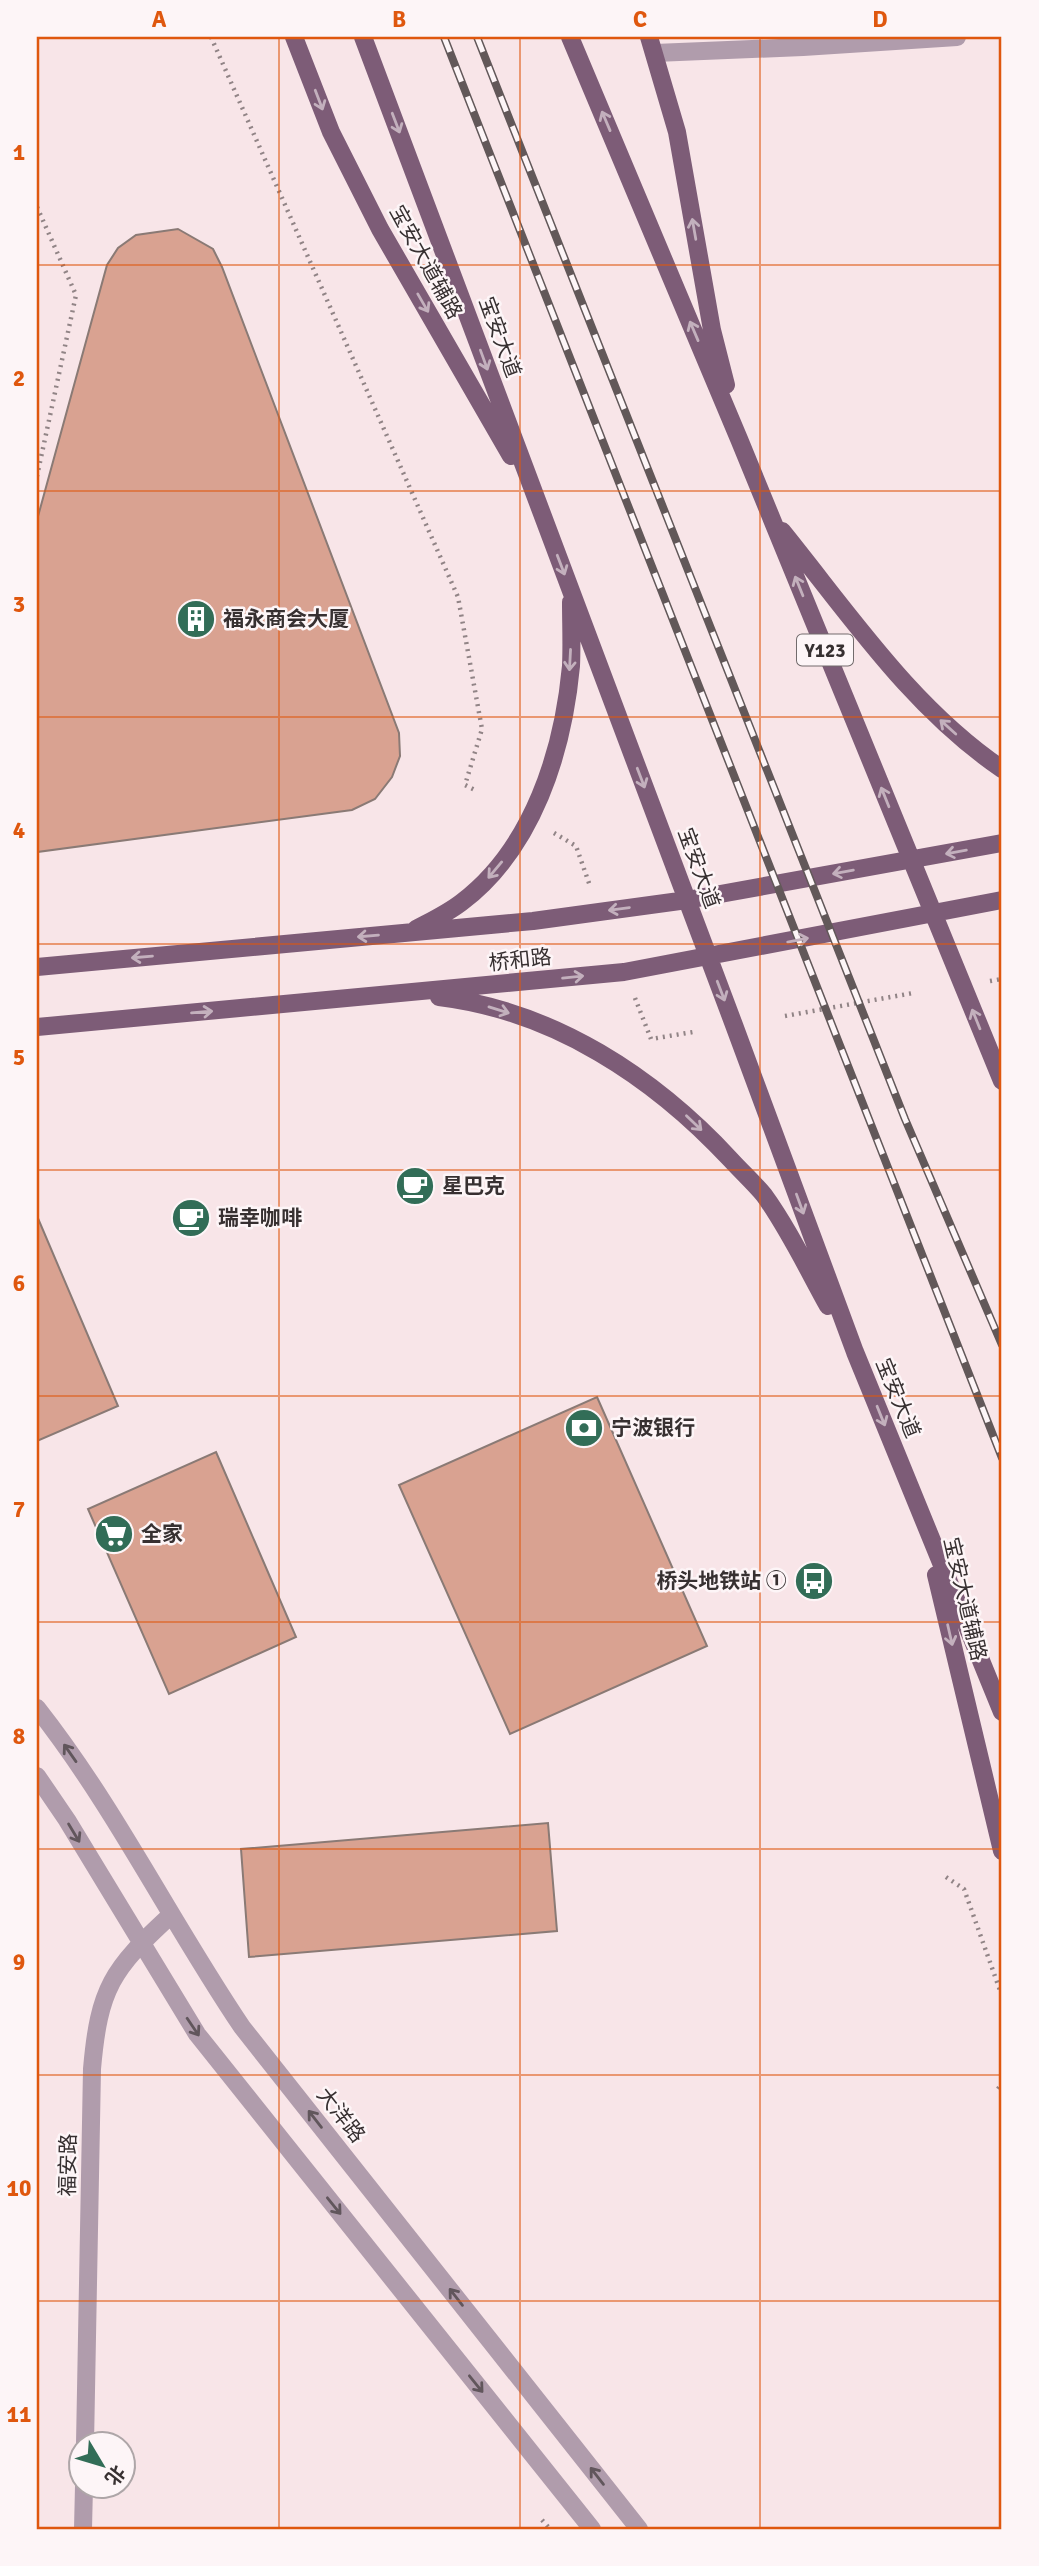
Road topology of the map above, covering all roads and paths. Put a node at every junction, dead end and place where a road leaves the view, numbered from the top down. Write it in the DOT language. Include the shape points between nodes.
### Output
graph roads {
  1 [pos="211,37"];
  2 [pos="294,37"];
  3 [pos="363,37"];
  4 [pos="570,37"];
  5 [pos="957,37"];
  6 [pos="652,45"];
  7 [pos="37,207"];
  8 [pos="739,439"];
  9 [pos="37,476"];
  10 [pos="537,501"];
  11 [pos="770,515"];
  12 [pos="571,592"];
  13 [pos="1002,769"];
  14 [pos="475,790"];
  15 [pos="552,833"];
  16 [pos="1002,844"];
  17 [pos="910,860"];
  18 [pos="592,890"];
  19 [pos="687,900"];
  20 [pos="1002,900"];
  21 [pos="932,915"];
  22 [pos="410,932"];
  23 [pos="708,957"];
  24 [pos="37,967"];
  25 [pos="1002,979"];
  26 [pos="990,981"];
  27 [pos="631,990"];
  28 [pos="913,993"];
  29 [pos="408,994"];
  30 [pos="785,1016"];
  31 [pos="37,1027"];
  32 [pos="693,1032"];
  33 [pos="1002,1082"];
  34 [pos="855,1352"];
  35 [pos="923,1520"];
  36 [pos="37,1708"];
  37 [pos="1002,1712"];
  38 [pos="37,1776"];
  39 [pos="1002,1851"];
  40 [pos="946,1877"];
  41 [pos="171,1914"];
  42 [pos="140,1943"];
  43 [pos="1002,1996"];
  44 [pos="1002,2083"];
  45 [pos="998,2089"];
  46 [pos="85,2430"];
  47 [pos="84,2500"];
  48 [pos="542,2520"];
  49 [pos="83,2529"];
  50 [pos="550,2529"];
  51 [pos="592,2529"];
  52 [pos="639,2529"];
  1 -- 14 [label="path" via="458,597 482,729 465,785"];
  2 -- 10 [label="main road, 宝安大道辅路, one-way" via="331,132 380,229"];
  3 -- 10 [label="main road, 宝安大道, one-way"];
  8 -- 4 [label="main road, one-way"];
  5 -- 6 [label="street" via="803,47"];
  8 -- 6 [label="main road, Y123, one-way" via="712,330 677,132"];
  7 -- 9 [label="path" via="76,295"];
  8 -- 11 [label="main road, Y123"];
  10 -- 12 [label="main road, 宝安大道, one-way"];
  13 -- 11 [label="main road, one-way" via="944,724 894,670"];
  17 -- 11 [label="main road, Y123, one-way"];
  12 -- 19 [label="main road, 宝安大道, one-way"];
  12 -- 22 [label="main road, one-way" via="571,665 561,731 542,792 495,872 461,903"];
  15 -- 18 [label="path" via="576,846"];
  16 -- 17 [label="main road, 桥和路, one-way"];
  17 -- 19 [label="main road, 桥和路, one-way"];
  17 -- 21 [label="main road, Y123"];
  19 -- 22 [label="main road, 桥和路, one-way"];
  19 -- 23 [label="main road, 宝安大道"];
  20 -- 21 [label="main road, 桥和路"];
  23 -- 21 [label="main road, 桥和路, one-way"];
  33 -- 21 [label="main road, one-way"];
  22 -- 24 [label="main road, 桥和路, one-way"];
  29 -- 23 [label="main road, 桥和路, one-way" via="624,972"];
  23 -- 34 [label="main road, 宝安大道, one-way"];
  25 -- 26 [label="path"];
  27 -- 32 [label="path" via="651,1039"];
  28 -- 30 [label="path"];
  31 -- 29 [label="main road, 桥和路, one-way"];
  29 -- 34 [label="main road, one-way" via="498,1009 548,1027 628,1070 675,1104 764,1195"];
  34 -- 35 [label="main road, 宝安大道, one-way"];
  35 -- 37 [label="main road, 宝安大道"];
  35 -- 39 [label="main road, 宝安大道辅路, one-way"];
  41 -- 36 [label="street, 大洋路, one-way" via="93,1786"];
  38 -- 42 [label="street, one-way"];
  40 -- 43 [label="path" via="964,1889"];
  41 -- 42 [label="street, 福安路"];
  52 -- 41 [label="street, 大洋路, one-way" via="242,2027"];
  42 -- 46 [label="street, 福安路" via="110,1983 95,2032"];
  42 -- 51 [label="street, one-way" via="197,2034"];
  44 -- 45 [label="path"];
  47 -- 49 [label="street"];
  48 -- 50 [label="path"];
}
